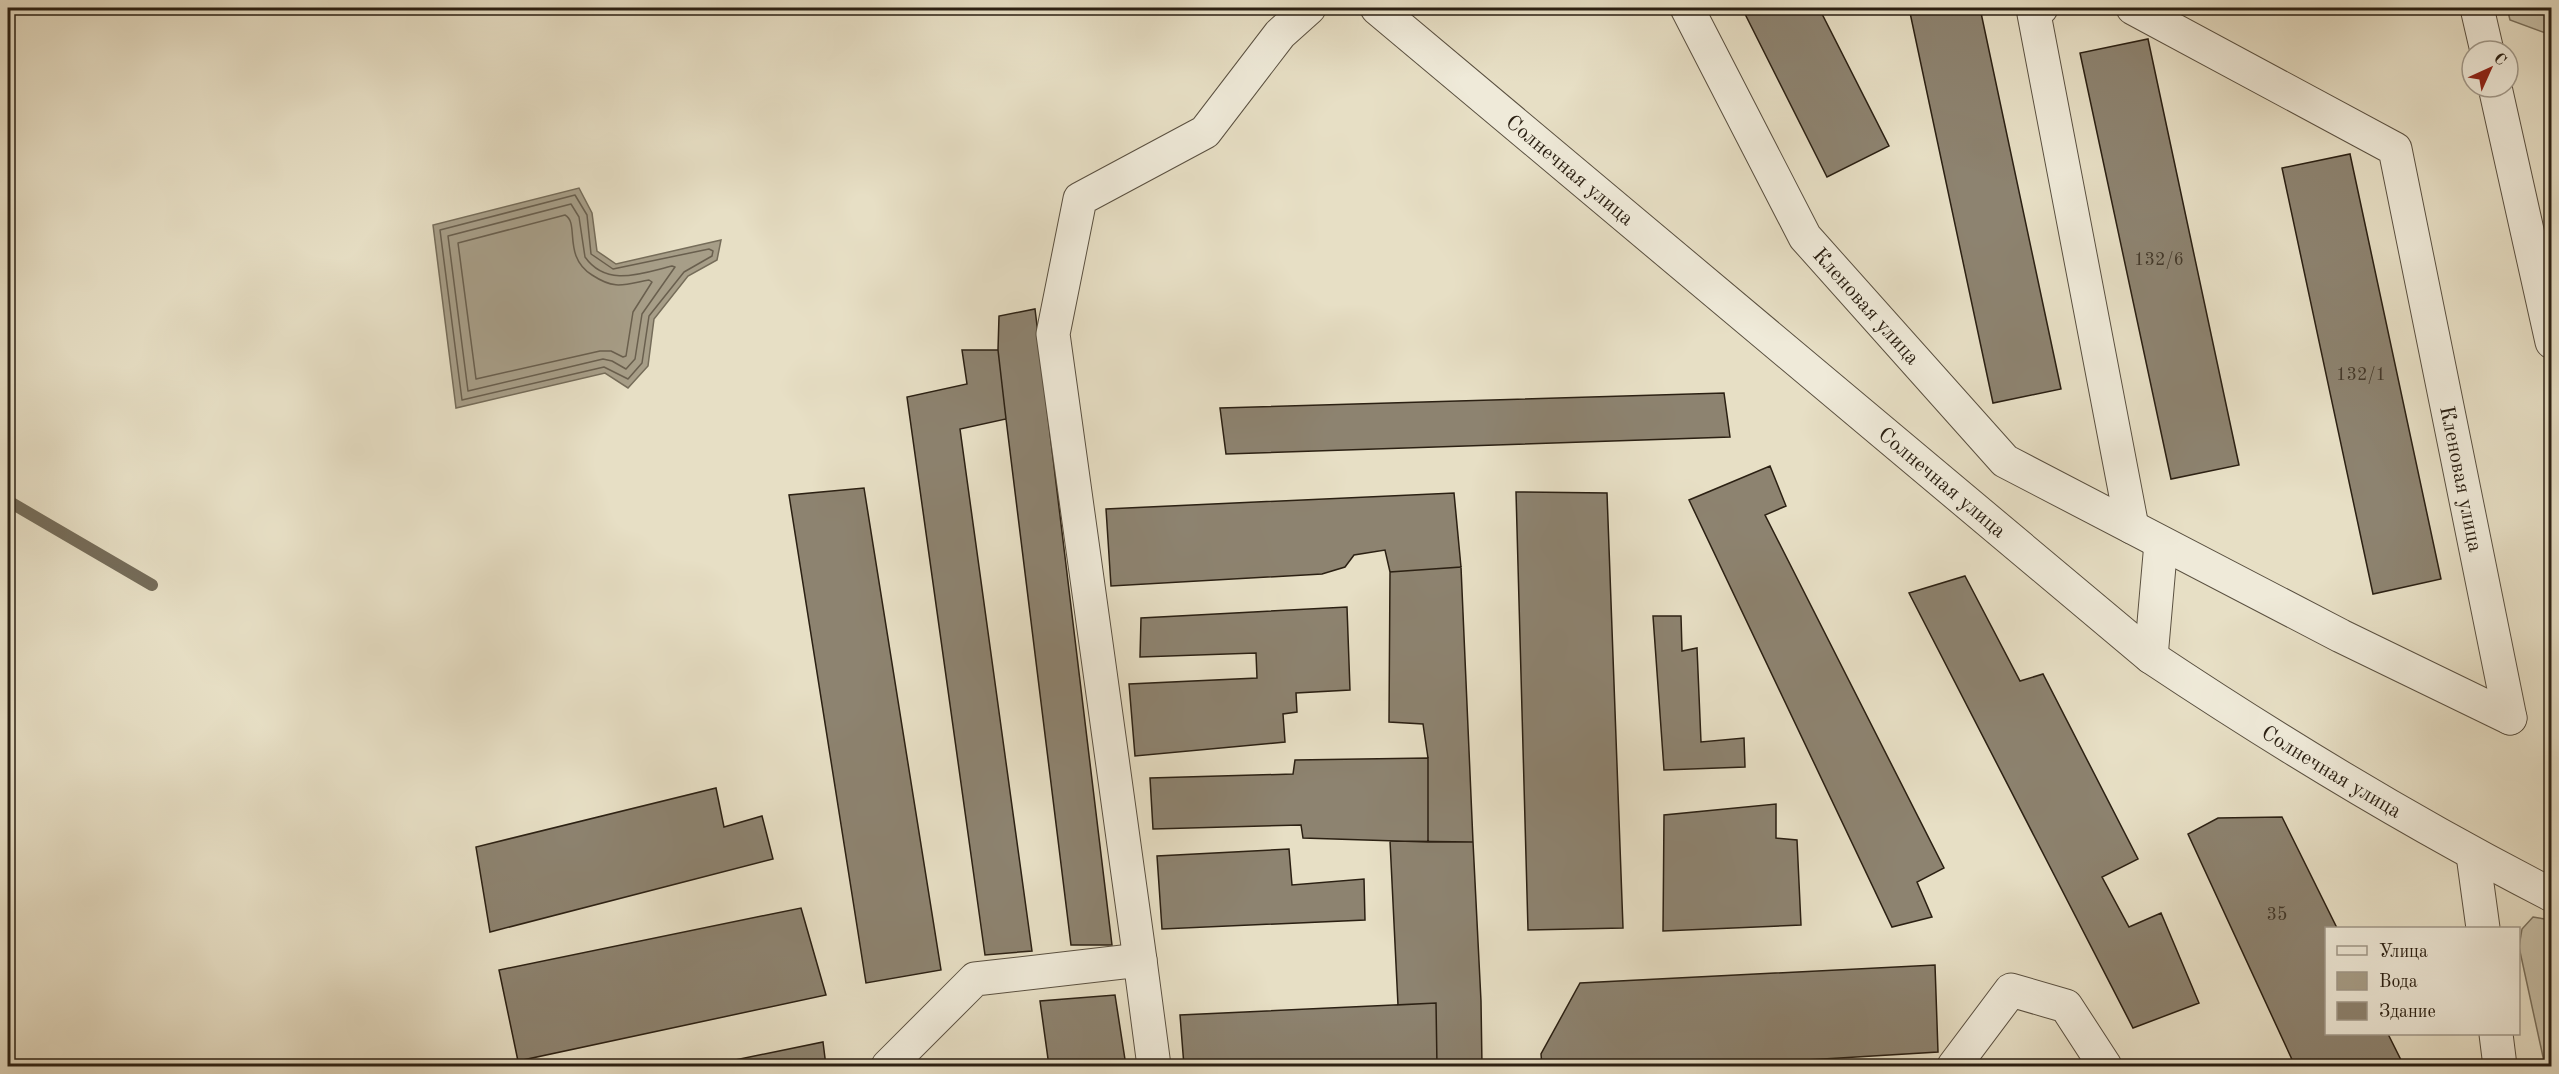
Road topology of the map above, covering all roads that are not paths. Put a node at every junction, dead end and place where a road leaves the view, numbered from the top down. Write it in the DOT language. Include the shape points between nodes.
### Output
graph roads {
  1 [pos="1310,8"];
  2 [pos="1377,8"];
  3 [pos="1687,8"];
  4 [pos="2041,8"];
  5 [pos="2133,8"];
  6 [pos="2477,8"];
  7 [pos="2484,39"];
  8 [pos="2498,99"];
  9 [pos="2552,342"];
  10 [pos="2132,527"];
  11 [pos="2161,543"];
  12 [pos="2151,657"];
  13 [pos="2473,855"];
  14 [pos="2552,895"];
  15 [pos="2483,927"];
  16 [pos="1140,960"];
  17 [pos="2496,1035"];
  18 [pos="888,1066"];
  19 [pos="1154,1066"];
  20 [pos="1954,1066"];
  21 [pos="2105,1066"];
  22 [pos="2500,1066"];
  1 -- 16 [label="street" via="1280,34 1205,132 1080,199 1053,334"];
  2 -- 12 [label="street, Солнечная улица"];
  3 -- 10 [label="street, Кленовая улица" via="1805,237 2005,461"];
  4 -- 10 [label="street" via="2034,14"];
  5 -- 11 [label="street, Кленовая улица" via="2395,149 2510,718"];
  6 -- 7 [label="street"];
  8 -- 9 [label="street"];
  10 -- 11 [label="street, Кленовая улица"];
  11 -- 12 [label="street"];
  12 -- 13 [label="street, Солнечная улица" via="2247,721"];
  13 -- 14 [label="street, Солнечная улица"];
  13 -- 15 [label="street"];
  16 -- 18 [label="street" via="975,979"];
  16 -- 19 [label="street"];
  17 -- 22 [label="street"];
  20 -- 21 [label="street" via="2011,990 2066,1006"];
}
